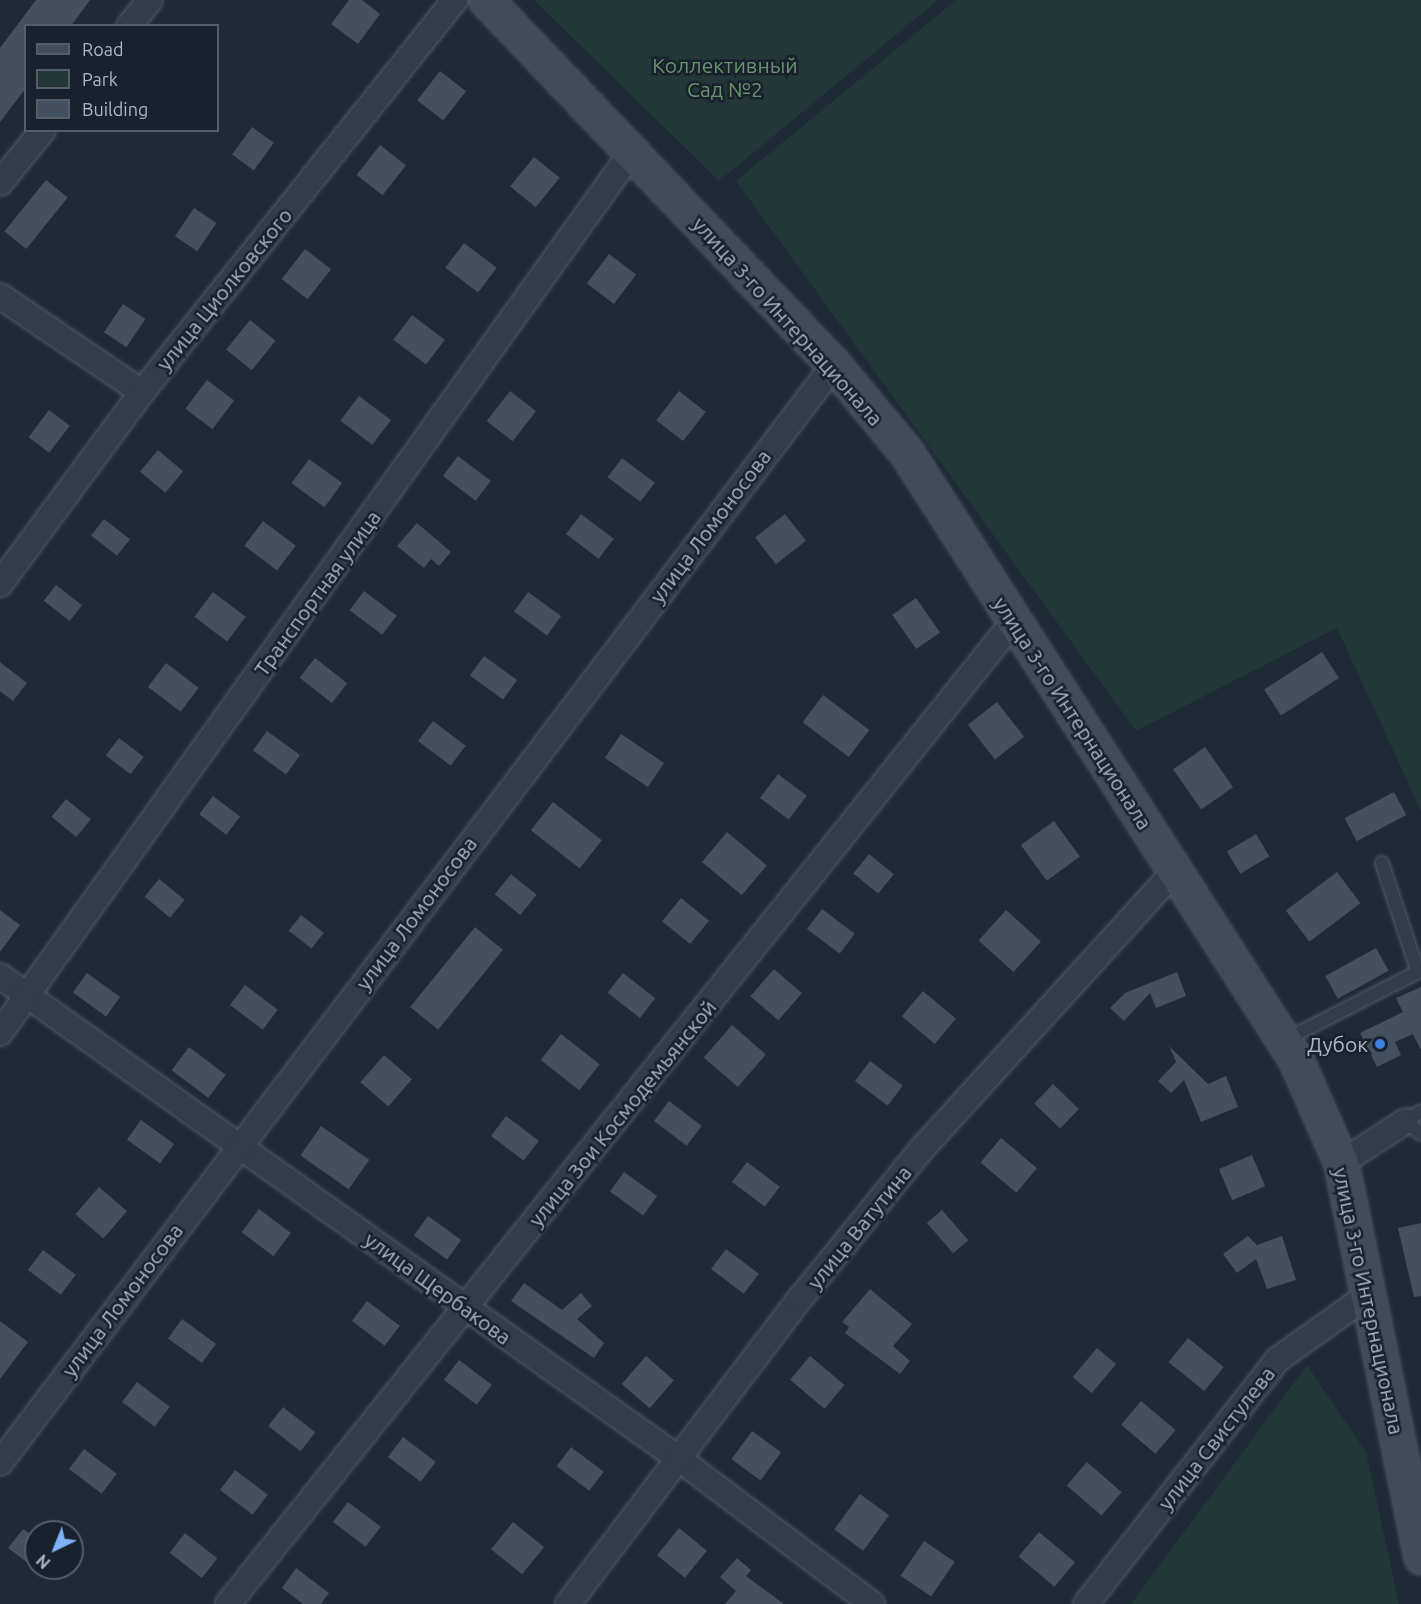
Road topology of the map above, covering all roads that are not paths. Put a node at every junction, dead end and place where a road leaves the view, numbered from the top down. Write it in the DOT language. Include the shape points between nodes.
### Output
graph roads {
  1 [pos="150,0"];
  2 [pos="455,0"];
  3 [pos="486,0"];
  4 [pos="131,24"];
  5 [pos="41,132"];
  6 [pos="632,152"];
  7 [pos="0,183"];
  8 [pos="0,296"];
  9 [pos="834,364"];
  10 [pos="142,392"];
  11 [pos="0,584"];
  12 [pos="1014,621"];
  13 [pos="1382,863"];
  14 [pos="1175,871"];
  15 [pos="0,976"];
  16 [pos="29,995"];
  17 [pos="0,1033"];
  18 [pos="1284,1041"];
  19 [pos="1416,1122"];
  20 [pos="238,1145"];
  21 [pos="1341,1163"];
  22 [pos="1368,1295"];
  23 [pos="466,1308"];
  24 [pos="682,1461"];
  25 [pos="0,1463"];
  26 [pos="1421,1557"];
  27 [pos="228,1604"];
  28 [pos="568,1604"];
  29 [pos="872,1604"];
  30 [pos="1086,1604"];
  1 -- 4 [label="street"];
  2 -- 10 [label="street, улица Циолковского"];
  3 -- 6 [label="main road, улица 3-го Интернационала"];
  5 -- 7 [label="street"];
  6 -- 9 [label="main road, улица 3-го Интернационала"];
  6 -- 16 [label="street, Транспортная улица"];
  8 -- 10 [label="street"];
  9 -- 12 [label="main road, улица 3-го Интернационала" via="906,452"];
  9 -- 20 [label="street, улица Ломоносова"];
  10 -- 11 [label="street, улица Циолковского"];
  12 -- 14 [label="main road, улица 3-го Интернационала"];
  12 -- 23 [label="street, улица Зои Космодемьянской"];
  13 -- 18 [label="lane" via="1418,972"];
  14 -- 18 [label="main road, улица 3-го Интернационала"];
  14 -- 24 [label="street, улица Ватутина" via="921,1150 799,1300"];
  15 -- 16 [label="street, улица Щербакова"];
  16 -- 17 [label="street, Транспортная улица"];
  16 -- 20 [label="street, улица Щербакова"];
  18 -- 21 [label="main road, улица 3-го Интернационала"];
  19 -- 21 [label="street"];
  20 -- 23 [label="street, улица Щербакова"];
  20 -- 25 [label="street, улица Ломоносова"];
  21 -- 22 [label="main road, улица 3-го Интернационала"];
  22 -- 26 [label="main road, улица 3-го Интернационала"];
  22 -- 30 [label="street, улица Свистулева" via="1277,1360"];
  23 -- 24 [label="street, улица Щербакова"];
  23 -- 27 [label="street, улица Зои Космодемьянской"];
  24 -- 28 [label="street, улица Ватутина"];
  24 -- 29 [label="street, улица Щербакова"];
}
